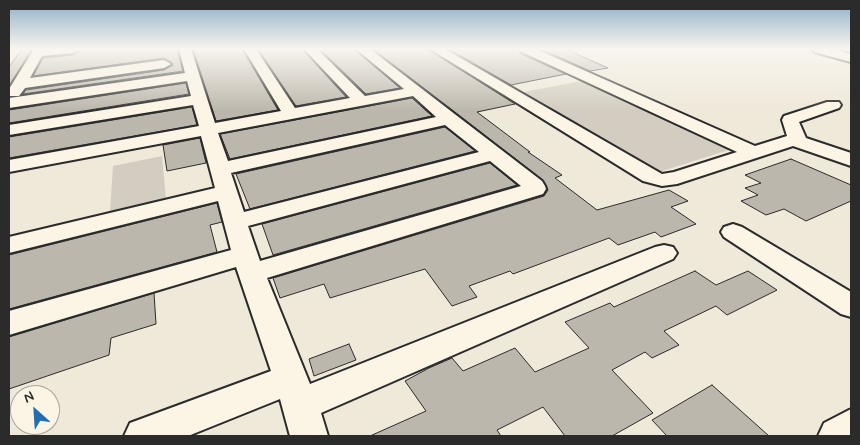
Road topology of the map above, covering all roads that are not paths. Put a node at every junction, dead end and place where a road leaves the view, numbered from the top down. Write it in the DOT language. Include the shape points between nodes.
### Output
graph roads {
  1 [pos="28,70"];
  2 [pos="137,70"];
  3 [pos="159,70"];
  4 [pos="170,70"];
  5 [pos="187,70"];
  6 [pos="263,70"];
  7 [pos="330,70"];
  8 [pos="389,70"];
  9 [pos="471,70"];
  10 [pos="572,70"];
  11 [pos="20,84"];
  12 [pos="416,91"];
  13 [pos="360,100"];
  14 [pos="9,103"];
  15 [pos="833,105"];
  16 [pos="290,114"];
  17 [pos="448,119"];
  18 [pos="9,130"];
  19 [pos="208,130"];
  20 [pos="798,140"];
  21 [pos="752,152"];
  22 [pos="494,154"];
  23 [pos="851,160"];
  24 [pos="9,166"];
  25 [pos="223,181"];
  26 [pos="235,222"];
  27 [pos="733,232"];
  28 [pos="9,245"];
  29 [pos="664,253"];
  30 [pos="248,264"];
  31 [pos="851,306"];
  32 [pos="9,323"];
  33 [pos="295,392"];
  34 [pos="851,426"];
  35 [pos="143,436"];
  36 [pos="309,436"];
  37 [pos="837,436"];
  1 -- 11 [label="street"];
  2 -- 11 [label="street"];
  3 -- 14 [label="street"];
  4 -- 18 [label="street"];
  5 -- 19 [label="street"];
  6 -- 16 [label="street"];
  7 -- 13 [label="street"];
  8 -- 12 [label="street"];
  9 -- 21 [label="street" via="650,177 662,180 677,178"];
  10 -- 21 [label="street"];
  11 -- 14 [label="street"];
  12 -- 13 [label="street"];
  12 -- 17 [label="street"];
  13 -- 16 [label="street"];
  15 -- 20 [label="street" via="792,117 790,124"];
  16 -- 19 [label="street"];
  17 -- 22 [label="street"];
  17 -- 25 [label="street"];
  19 -- 24 [label="street"];
  19 -- 25 [label="street"];
  20 -- 21 [label="street"];
  20 -- 23 [label="street"];
  22 -- 26 [label="street"];
  22 -- 30 [label="street" via="534,186 534,190"];
  25 -- 26 [label="street"];
  25 -- 28 [label="street"];
  26 -- 30 [label="street"];
  27 -- 31 [label="street"];
  29 -- 33 [label="street"];
  30 -- 32 [label="street"];
  30 -- 33 [label="street"];
  33 -- 35 [label="street"];
  33 -- 36 [label="street"];
  34 -- 37 [label="street"];
}
